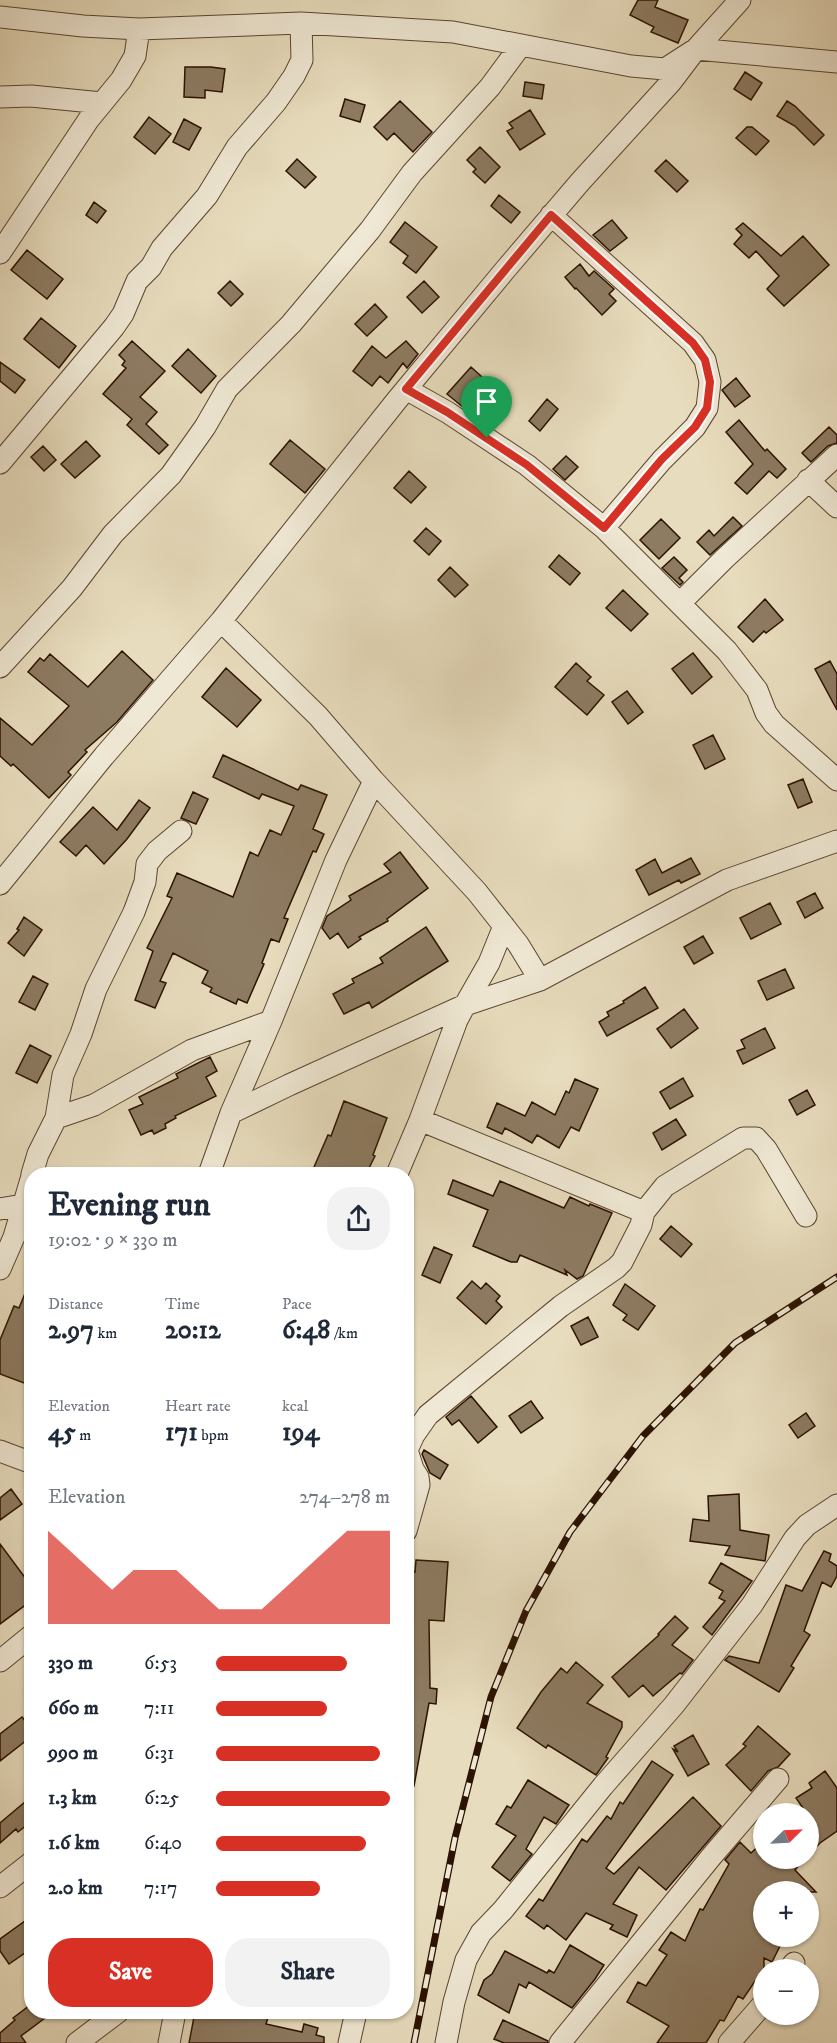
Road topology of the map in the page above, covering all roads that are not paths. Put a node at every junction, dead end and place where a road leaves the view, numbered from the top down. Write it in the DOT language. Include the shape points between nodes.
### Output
graph roads {
  1 [pos="740,0"];
  2 [pos="0,16"];
  3 [pos="301,23"];
  4 [pos="139,29"];
  5 [pos="521,45"];
  6 [pos="696,50"];
  7 [pos="837,62"];
  8 [pos="0,98"];
  9 [pos="102,103"];
  10 [pos="551,215"];
  11 [pos="0,253"];
  12 [pos="406,389"];
  13 [pos="837,455"];
  14 [pos="0,463"];
  15 [pos="808,480"];
  16 [pos="837,507"];
  17 [pos="604,528"];
  18 [pos="680,603"];
  19 [pos="221,621"];
  20 [pos="0,667"];
  21 [pos="837,780"];
  22 [pos="374,781"];
  23 [pos="181,831"];
  24 [pos="837,841"];
  25 [pos="0,884"];
  26 [pos="504,926"];
  27 [pos="540,980"];
  28 [pos="465,1005"];
  29 [pos="271,1021"];
  30 [pos="231,1113"];
  31 [pos="56,1118"];
  32 [pos="420,1120"];
  33 [pos="34,1167"];
  34 [pos="212,1167"];
  35 [pos="400,1167"];
  36 [pos="24,1202"];
  37 [pos="23,1205"];
  38 [pos="0,1209"];
  39 [pos="644,1212"];
  40 [pos="806,1216"];
  41 [pos="0,1269"];
  42 [pos="414,1435"];
  43 [pos="0,1451"];
  44 [pos="24,1460"];
  45 [pos="414,1471"];
  46 [pos="414,1503"];
  47 [pos="837,1505"];
  48 [pos="24,1642"];
  49 [pos="0,1661"];
  50 [pos="778,1779"];
  51 [pos="24,1868"];
  52 [pos="0,1887"];
  53 [pos="753,2016"];
  54 [pos="109,2019"];
  55 [pos="174,2019"];
  56 [pos="354,2019"];
  57 [pos="77,2043"];
  58 [pos="170,2043"];
  59 [pos="349,2043"];
  60 [pos="446,2043"];
  61 [pos="560,2043"];
  62 [pos="729,2043"];
  1 -- 6 [label="street"];
  2 -- 4 [label="street"];
  3 -- 4 [label="street"];
  3 -- 5 [label="street" via="453,32"];
  3 -- 14 [label="street" via="302,60 276,102 237,147 207,196 137,281 114,327"];
  4 -- 9 [label="street" via="135,56"];
  5 -- 6 [label="street" via="665,69"];
  5 -- 20 [label="street" via="291,324 227,389 171,475 113,534 72,588"];
  6 -- 7 [label="street"];
  6 -- 10 [label="street"];
  8 -- 9 [label="street" via="31,96"];
  9 -- 11 [label="street"];
  10 -- 12 [label="street"];
  10 -- 17 [label="street" via="693,343 705,360 710,382 707,408 695,427 662,459"];
  12 -- 17 [label="street" via="527,465"];
  12 -- 19 [label="street"];
  13 -- 15 [label="street"];
  15 -- 16 [label="street"];
  15 -- 18 [label="street"];
  17 -- 18 [label="street"];
  18 -- 21 [label="street" via="747,675 774,724"];
  19 -- 22 [label="street" via="318,717"];
  19 -- 25 [label="street"];
  22 -- 26 [label="street"];
  22 -- 29 [label="street" via="336,860"];
  23 -- 31 [label="street" via="147,864 134,912 96,989 63,1076"];
  24 -- 27 [label="street" via="727,880"];
  26 -- 27 [label="street"];
  26 -- 28 [label="street"];
  27 -- 28 [label="street"];
  28 -- 30 [label="street"];
  28 -- 32 [label="street"];
  29 -- 30 [label="street"];
  29 -- 31 [label="street" via="192,1050 94,1105"];
  30 -- 34 [label="street"];
  31 -- 33 [label="street"];
  32 -- 35 [label="street"];
  32 -- 39 [label="street"];
  36 -- 37 [label="street"];
  37 -- 38 [label="street"];
  37 -- 41 [label="street"];
  39 -- 40 [label="street" via="665,1186 743,1138 756,1138"];
  39 -- 42 [label="street" via="636,1235 616,1268 561,1306 428,1415"];
  43 -- 44 [label="street"];
  45 -- 46 [label="street" via="419,1485"];
  47 -- 60 [label="street" via="795,1538 752,1605 674,1705 481,1933 466,1960"];
  48 -- 49 [label="street"];
  50 -- 61 [label="street"];
  51 -- 52 [label="street"];
  53 -- 62 [label="street"];
  54 -- 57 [label="street"];
  55 -- 58 [label="street"];
  56 -- 59 [label="street"];
}
